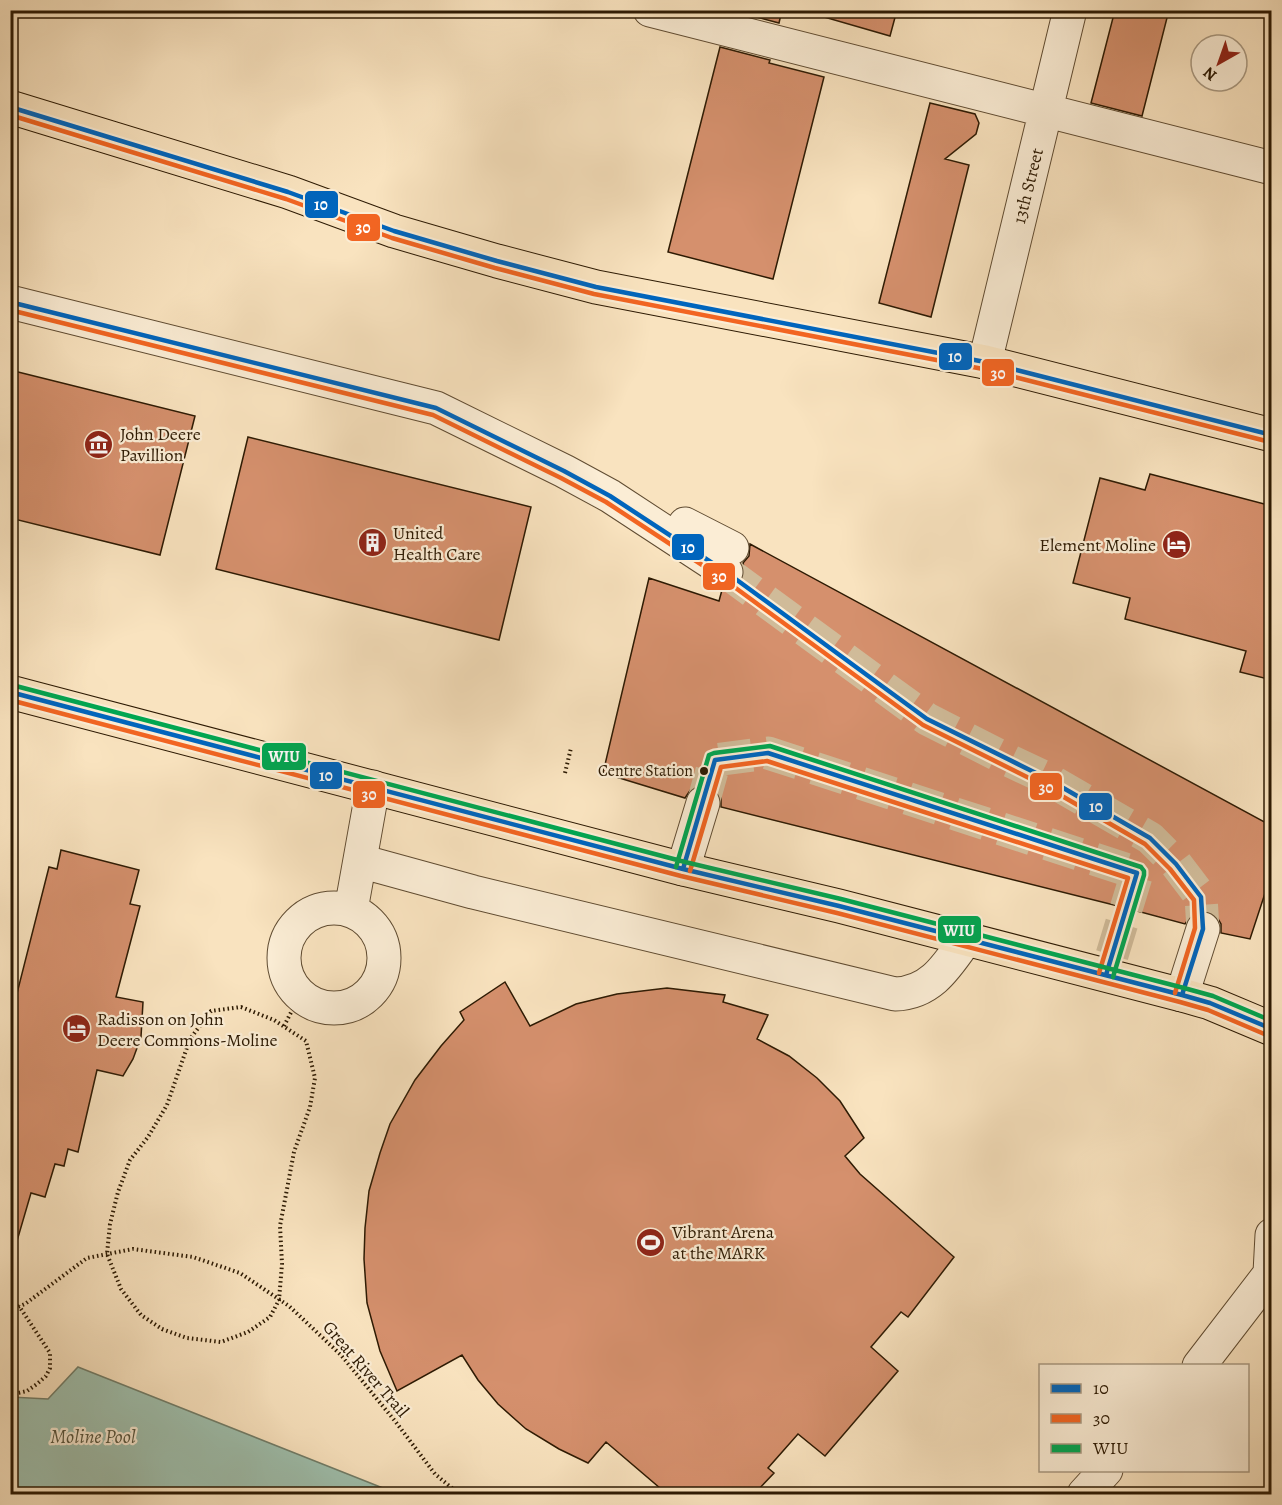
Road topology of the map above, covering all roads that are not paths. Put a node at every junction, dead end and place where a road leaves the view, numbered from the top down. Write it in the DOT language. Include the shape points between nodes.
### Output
graph roads {
  1 [pos="650,10"];
  2 [pos="1070,10"];
  3 [pos="10,107"];
  4 [pos="1046,110"];
  5 [pos="1272,168"];
  6 [pos="10,302"];
  7 [pos="985,362"];
  8 [pos="1272,435"];
  9 [pos="729,560"];
  10 [pos="10,692"];
  11 [pos="373,787"];
  12 [pos="703,803"];
  13 [pos="360,861"];
  14 [pos="683,869"];
  15 [pos="351,910"];
  16 [pos="1203,929"];
  17 [pos="966,939"];
  18 [pos="1182,995"];
  19 [pos="1272,1029"];
  20 [pos="1272,1235"];
  21 [pos="1271,1272"];
  22 [pos="1199,1364"];
  23 [pos="1104,1472"];
  24 [pos="1084,1494"];
  1 -- 4 [label="street"];
  2 -- 4 [label="street, 13th Street"];
  3 -- 7 [label="main road" via="288,192 394,231 530,270 596,287"];
  4 -- 5 [label="street"];
  4 -- 7 [label="street, 13th Street"];
  6 -- 9 [label="street" via="436,408 564,471"];
  7 -- 8 [label="main road"];
  10 -- 11 [label="main road"];
  11 -- 13 [label="street"];
  11 -- 14 [label="main road"];
  12 -- 14 [label="street"];
  13 -- 15 [label="street"];
  13 -- 17 [label="street" via="895,994 908,994 934,980"];
  14 -- 17 [label="main road"];
  15 -- 15 [label="street" via="377,931 384,948 382,974 374,989 361,1000 345,1007 324,1007 300,995 290,981 284,964 285,946 295,925 308,914 333,907"];
  16 -- 18 [label="street"];
  17 -- 18 [label="main road"];
  18 -- 19 [label="main road"];
  20 -- 21 [label="street"];
  21 -- 22 [label="street"];
  23 -- 24 [label="street"];
}
